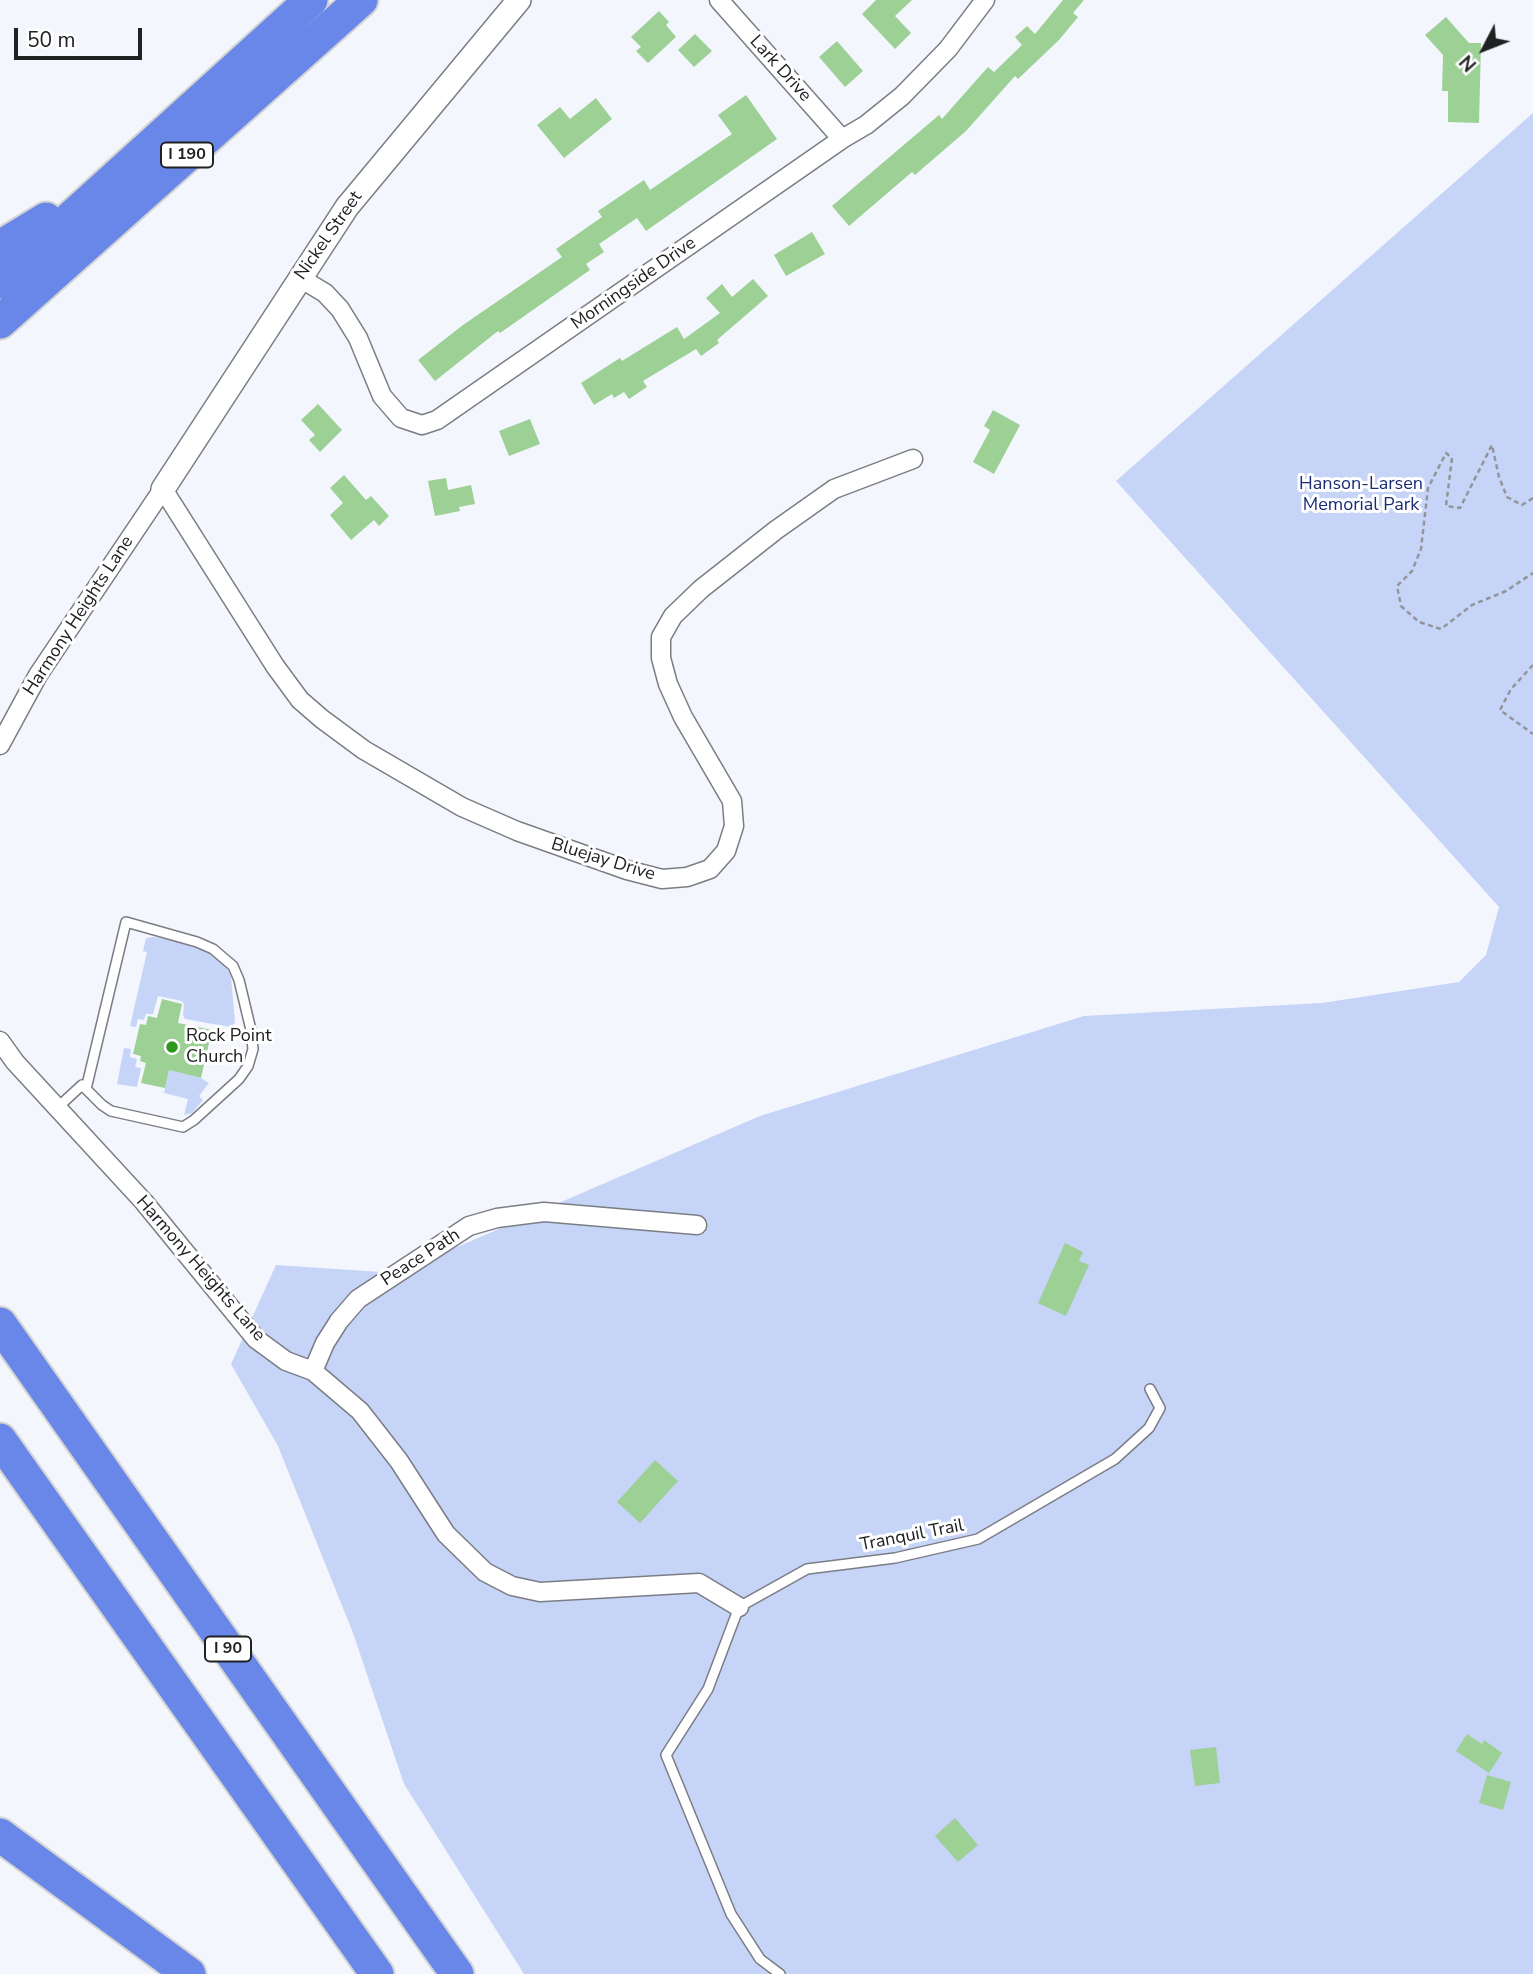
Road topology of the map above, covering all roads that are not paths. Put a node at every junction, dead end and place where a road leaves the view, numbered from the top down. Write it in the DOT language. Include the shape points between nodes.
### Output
graph roads {
  1 [pos="312,0"];
  2 [pos="360,0"];
  3 [pos="519,0"];
  4 [pos="719,0"];
  5 [pos="985,0"];
  6 [pos="179,118"];
  7 [pos="842,139"];
  8 [pos="0,247"];
  9 [pos="300,278"];
  10 [pos="3,310"];
  11 [pos="913,459"];
  12 [pos="163,489"];
  13 [pos="0,745"];
  14 [pos="0,1041"];
  15 [pos="86,1089"];
  16 [pos="57,1108"];
  17 [pos="697,1225"];
  18 [pos="0,1324"];
  19 [pos="313,1371"];
  20 [pos="1150,1389"];
  21 [pos="0,1440"];
  22 [pos="739,1607"];
  23 [pos="0,1835"];
  24 [pos="190,1974"];
  25 [pos="377,1974"];
  26 [pos="457,1974"];
  27 [pos="779,1974"];
  1 -- 6 [label="highway, I 190"];
  2 -- 10 [label="highway, I 190"];
  3 -- 9 [label="street, Nickel Street" via="347,207"];
  4 -- 7 [label="street, Lark Drive"];
  5 -- 7 [label="street, Morningside Drive" via="948,49 902,96"];
  6 -- 8 [label="highway, I 190" via="85,193"];
  6 -- 10 [label="highway, I 190"];
  7 -- 9 [label="street, Morningside Drive" via="458,406 422,425 401,418 382,396 358,338 340,309"];
  9 -- 12 [label="street, Nickel Street"];
  11 -- 12 [label="street, Bluejay Drive" via="834,489 701,589 673,616 661,637 668,684 732,801 734,826 726,851 709,869 687,877 662,878 565,850 462,807 364,750 322,719 300,700 275,666"];
  12 -- 13 [label="street, Harmony Heights Lane" via="38,675"];
  14 -- 16 [label="street, Harmony Heights Lane"];
  15 -- 15 [label="lane" via="111,1111 183,1127 194,1120 239,1079 253,1049 233,965 197,942 126,922"];
  15 -- 16 [label="lane" via="82,1085"];
  16 -- 19 [label="street, Harmony Heights Lane" via="144,1202 256,1339 286,1361"];
  17 -- 19 [label="street, Peace Path" via="544,1212 469,1226 358,1299 325,1343"];
  18 -- 26 [label="highway, I 90"];
  19 -- 22 [label="street, Harmony Heights Lane" via="378,1432 446,1534 485,1572 512,1586 540,1592 699,1583"];
  20 -- 22 [label="lane, Tranquil Trail" via="1160,1408 1149,1428 1115,1459 978,1539 895,1558 807,1569"];
  21 -- 25 [label="highway"];
  22 -- 27 [label="lane" via="709,1689 666,1755 732,1914 760,1959"];
  23 -- 24 [label="highway"];
}
